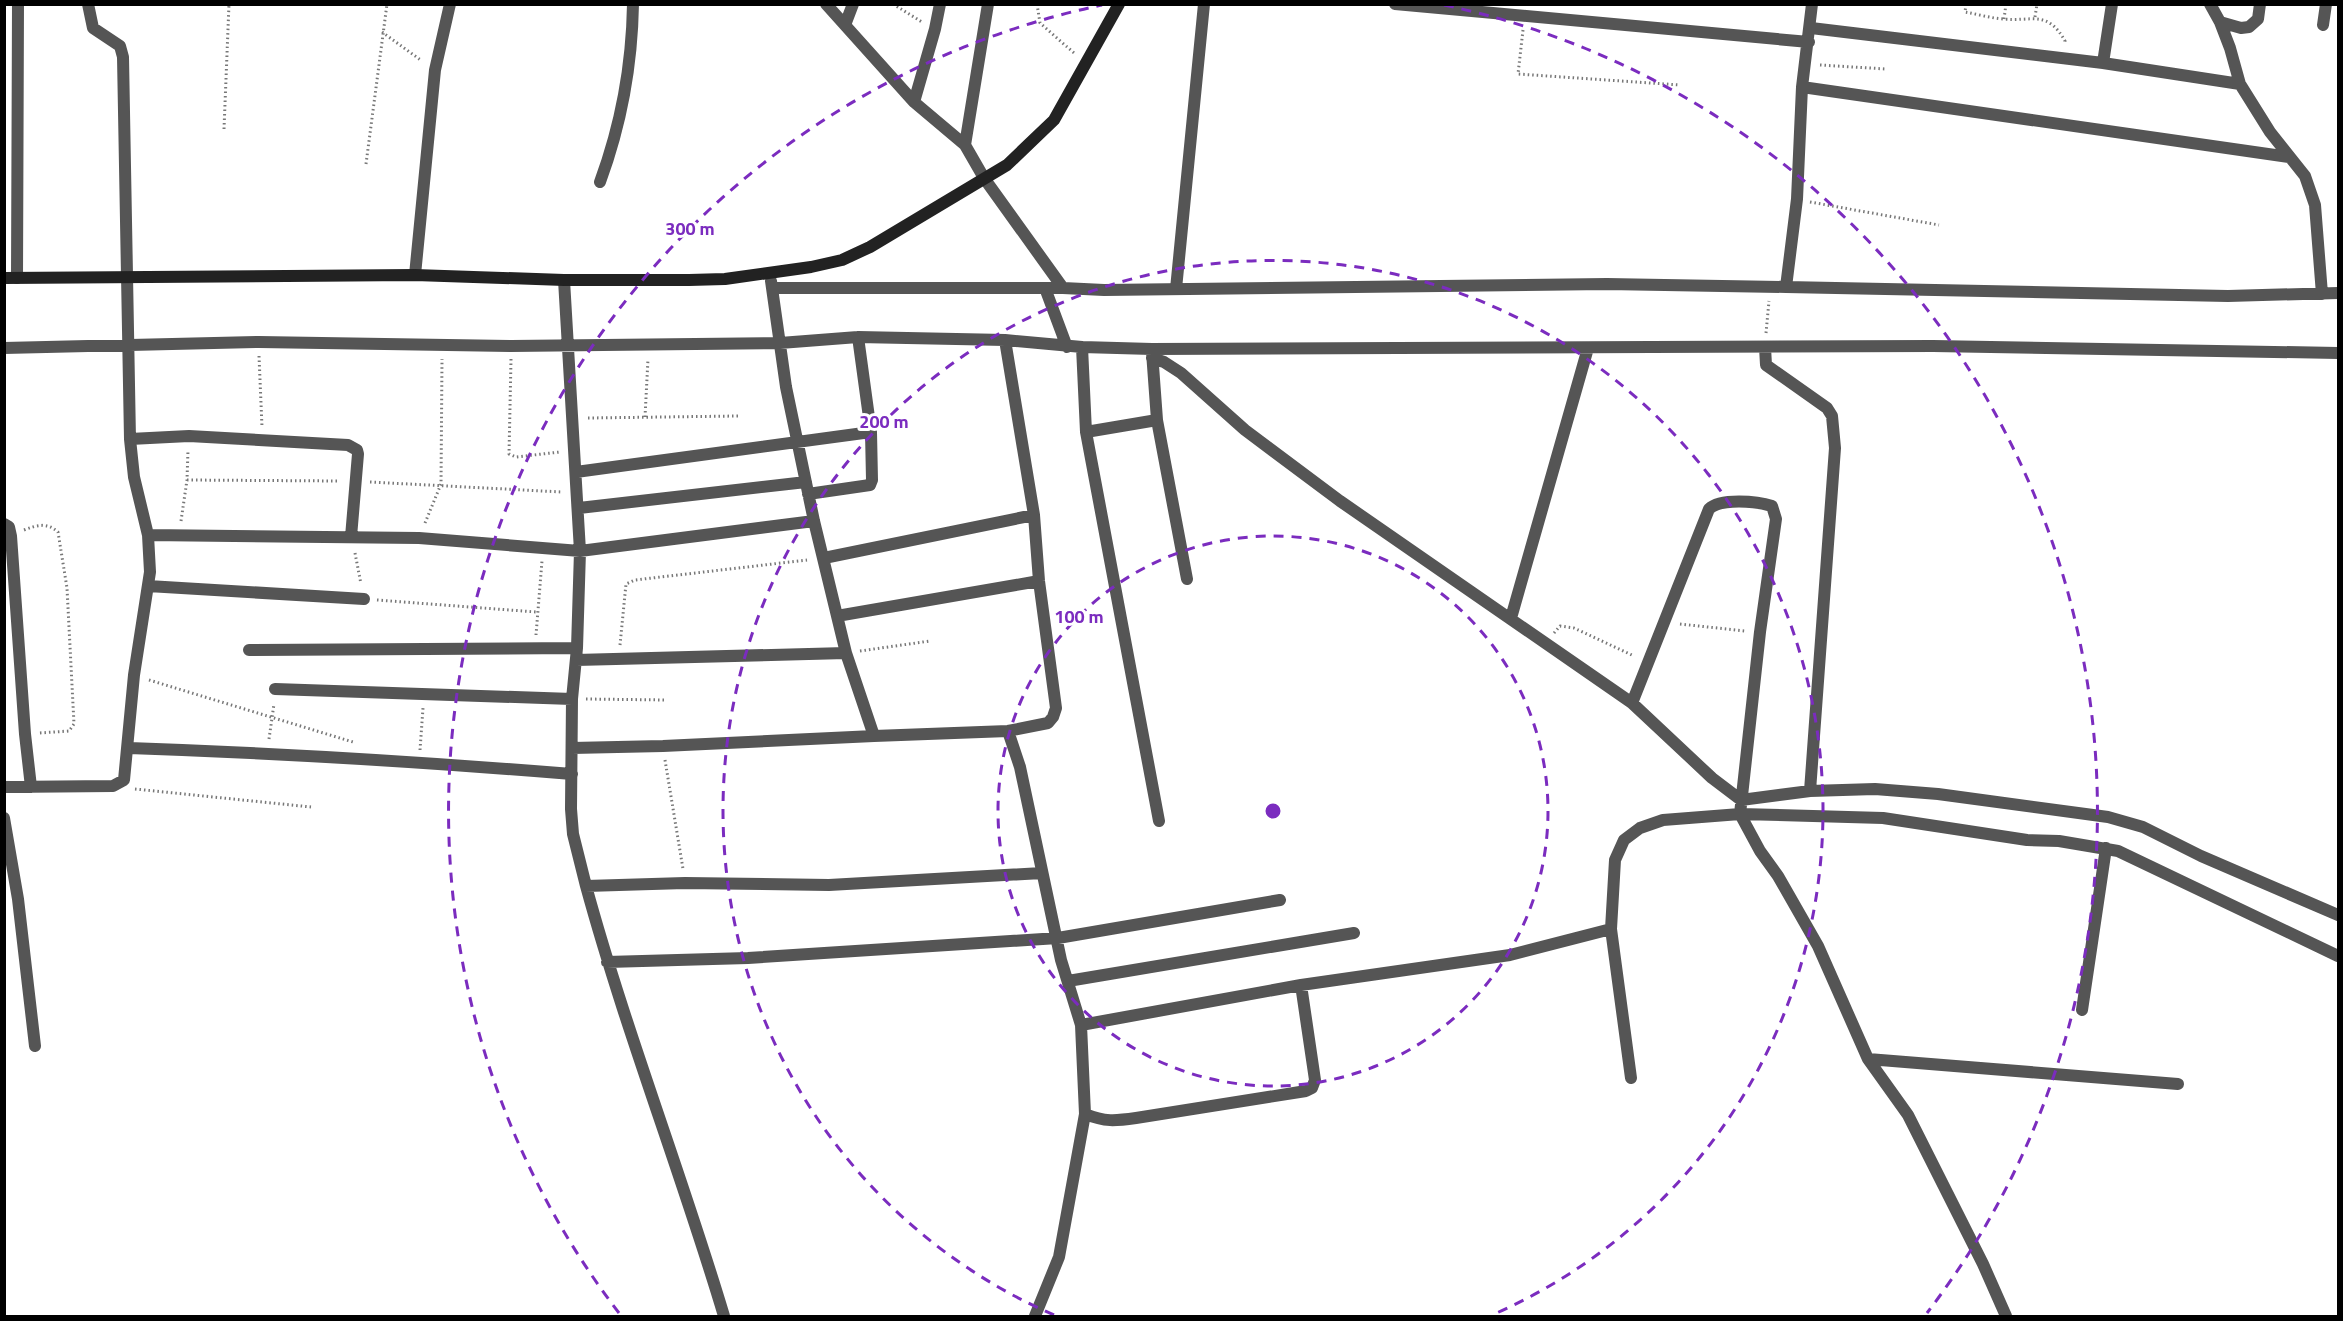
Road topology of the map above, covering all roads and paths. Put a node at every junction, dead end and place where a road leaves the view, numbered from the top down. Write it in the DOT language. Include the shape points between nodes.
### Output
graph roads {
  1 [pos="18,4"];
  2 [pos="88,4"];
  3 [pos="229,4"];
  4 [pos="387,4"];
  5 [pos="450,4"];
  6 [pos="633,4"];
  7 [pos="826,4"];
  8 [pos="853,4"];
  9 [pos="893,4"];
  10 [pos="940,4"];
  11 [pos="988,4"];
  12 [pos="1037,4"];
  13 [pos="1119,4"];
  14 [pos="1204,4"];
  15 [pos="1395,4"];
  16 [pos="1812,4"];
  17 [pos="1966,4"];
  18 [pos="2006,4"];
  19 [pos="2037,4"];
  20 [pos="2112,4"];
  21 [pos="2210,4"];
  22 [pos="2260,4"];
  23 [pos="2326,4"];
  24 [pos="1524,15"];
  25 [pos="2035,18"];
  26 [pos="2004,19"];
  27 [pos="2220,22"];
  28 [pos="845,25"];
  29 [pos="2323,25"];
  30 [pos="1811,28"];
  31 [pos="935,29"];
  32 [pos="382,32"];
  33 [pos="1809,42"];
  34 [pos="2061,59"];
  35 [pos="2103,63"];
  36 [pos="4,64"];
  37 [pos="1806,64"];
  38 [pos="18,65"];
  39 [pos="1087,65"];
  40 [pos="1886,69"];
  41 [pos="435,70"];
  42 [pos="2240,84"];
  43 [pos="1680,85"];
  44 [pos="1802,87"];
  45 [pos="914,102"];
  46 [pos="224,129"];
  47 [pos="964,146"];
  48 [pos="2289,157"];
  49 [pos="366,164"];
  50 [pos="984,178"];
  51 [pos="600,182"];
  52 [pos="1797,199"];
  53 [pos="1939,225"];
  54 [pos="771,274"];
  55 [pos="415,275"];
  56 [pos="10,278"];
  57 [pos="128,279"];
  58 [pos="564,280"];
  59 [pos="1770,287"];
  60 [pos="1786,287"];
  61 [pos="772,288"];
  62 [pos="1045,288"];
  63 [pos="1063,288"];
  64 [pos="1176,289"];
  65 [pos="2338,293"];
  66 [pos="2322,294"];
  67 [pos="858,338"];
  68 [pos="1005,340"];
  69 [pos="259,342"];
  70 [pos="780,343"];
  71 [pos="130,344"];
  72 [pos="568,344"];
  73 [pos="649,344"];
  74 [pos="442,345"];
  75 [pos="511,346"];
  76 [pos="1067,347"];
  77 [pos="1082,347"];
  78 [pos="1765,347"];
  79 [pos="4,348"];
  80 [pos="1588,348"];
  81 [pos="2338,353"];
  82 [pos="1152,354"];
  83 [pos="738,416"];
  84 [pos="645,417"];
  85 [pos="571,418"];
  86 [pos="1157,420"];
  87 [pos="871,432"];
  88 [pos="1086,432"];
  89 [pos="189,436"];
  90 [pos="130,439"];
  91 [pos="262,440"];
  92 [pos="798,441"];
  93 [pos="573,450"];
  94 [pos="576,472"];
  95 [pos="188,480"];
  96 [pos="357,482"];
  97 [pos="441,484"];
  98 [pos="807,488"];
  99 [pos="578,493"];
  100 [pos="579,508"];
  101 [pos="1034,515"];
  102 [pos="814,521"];
  103 [pos="4,524"];
  104 [pos="179,534"];
  105 [pos="148,535"];
  106 [pos="11,536"];
  107 [pos="351,537"];
  108 [pos="419,538"];
  109 [pos="543,548"];
  110 [pos="580,551"];
  111 [pos="824,558"];
  112 [pos="1188,579"];
  113 [pos="1039,581"];
  114 [pos="148,586"];
  115 [pos="364,599"];
  116 [pos="536,612"];
  117 [pos="837,616"];
  118 [pos="1511,618"];
  119 [pos="1663,622"];
  120 [pos="1760,632"];
  121 [pos="930,641"];
  122 [pos="1545,643"];
  123 [pos="536,649"];
  124 [pos="249,650"];
  125 [pos="846,653"];
  126 [pos="576,654"];
  127 [pos="619,658"];
  128 [pos="1647,662"];
  129 [pos="134,675"];
  130 [pos="276,689"];
  131 [pos="423,694"];
  132 [pos="572,699"];
  133 [pos="667,700"];
  134 [pos="1632,703"];
  135 [pos="272,718"];
  136 [pos="1008,731"];
  137 [pos="25,734"];
  138 [pos="874,736"];
  139 [pos="363,745"];
  140 [pos="663,746"];
  141 [pos="129,748"];
  142 [pos="572,748"];
  143 [pos="268,752"];
  144 [pos="420,761"];
  145 [pos="572,774"];
  146 [pos="113,786"];
  147 [pos="4,787"];
  148 [pos="31,788"];
  149 [pos="1810,791"];
  150 [pos="1741,800"];
  151 [pos="311,807"];
  152 [pos="1740,814"];
  153 [pos="4,818"];
  154 [pos="1159,821"];
  155 [pos="2106,848"];
  156 [pos="1042,873"];
  157 [pos="685,883"];
  158 [pos="586,886"];
  159 [pos="18,899"];
  160 [pos="4,900"];
  161 [pos="1280,900"];
  162 [pos="2338,915"];
  163 [pos="1611,929"];
  164 [pos="1354,933"];
  165 [pos="1058,938"];
  166 [pos="2338,956"];
  167 [pos="607,962"];
  168 [pos="1068,981"];
  169 [pos="1301,985"];
  170 [pos="2082,1010"];
  171 [pos="1082,1025"];
  172 [pos="35,1046"];
  173 [pos="1868,1059"];
  174 [pos="1631,1078"];
  175 [pos="2178,1084"];
  176 [pos="1085,1114"];
  177 [pos="724,1317"];
  178 [pos="1035,1317"];
  179 [pos="2006,1317"];
  1 -- 38 [label="street"];
  2 -- 57 [label="street" via="93,28 120,46 123,57"];
  3 -- 46 [label="path"];
  4 -- 32 [label="path"];
  5 -- 41 [label="street"];
  6 -- 51 [label="street" via="622,113"];
  7 -- 28 [label="street"];
  8 -- 28 [label="street"];
  9 -- 31 [label="path"];
  10 -- 31 [label="street"];
  11 -- 47 [label="street"];
  12 -- 39 [label="path" via="1040,23"];
  13 -- 39 [label="main road"];
  14 -- 64 [label="street"];
  15 -- 24 [label="street"];
  16 -- 30 [label="street"];
  17 -- 26 [label="path" via="1965,12"];
  18 -- 26 [label="path"];
  19 -- 25 [label="path"];
  20 -- 35 [label="street"];
  21 -- 27 [label="street"];
  22 -- 27 [label="street" via="2258,19 2249,27"];
  23 -- 29 [label="street"];
  24 -- 33 [label="street"];
  24 -- 43 [label="path" via="1518,74"];
  25 -- 26 [label="path"];
  25 -- 34 [label="path" via="2057,26 2065,40"];
  27 -- 42 [label="street"];
  28 -- 45 [label="street"];
  30 -- 33 [label="street"];
  30 -- 34 [label="street"];
  31 -- 45 [label="street"];
  32 -- 41 [label="path"];
  32 -- 49 [label="path"];
  33 -- 37 [label="street"];
  34 -- 35 [label="street"];
  35 -- 42 [label="street"];
  36 -- 38 [label="street"];
  37 -- 40 [label="path"];
  37 -- 44 [label="street"];
  38 -- 56 [label="street"];
  39 -- 50 [label="main road" via="1054,120 1006,165"];
  41 -- 55 [label="street"];
  42 -- 48 [label="street"];
  44 -- 48 [label="street"];
  44 -- 52 [label="street"];
  45 -- 47 [label="street"];
  47 -- 50 [label="street"];
  48 -- 66 [label="street" via="2305,176 2316,204"];
  50 -- 54 [label="main road" via="842,260"];
  50 -- 63 [label="street"];
  52 -- 53 [label="path"];
  52 -- 60 [label="street"];
  54 -- 58 [label="main road" via="689,280"];
  54 -- 61 [label="street"];
  55 -- 57 [label="main road"];
  55 -- 58 [label="main road"];
  56 -- 57 [label="main road"];
  57 -- 71 [label="street"];
  58 -- 72 [label="street"];
  59 -- 60 [label="street"];
  59 -- 64 [label="street" via="1607,284"];
  59 -- 78 [label="path"];
  60 -- 66 [label="street" via="2228,296"];
  61 -- 62 [label="street"];
  61 -- 70 [label="street"];
  62 -- 63 [label="street"];
  62 -- 76 [label="street"];
  63 -- 64 [label="street"];
  65 -- 66 [label="street"];
  67 -- 68 [label="street"];
  67 -- 70 [label="street"];
  67 -- 87 [label="street"];
  68 -- 76 [label="street"];
  68 -- 101 [label="street"];
  69 -- 71 [label="street"];
  69 -- 74 [label="street"];
  69 -- 91 [label="path"];
  70 -- 73 [label="street"];
  70 -- 92 [label="street"];
  71 -- 79 [label="street"];
  71 -- 90 [label="street"];
  72 -- 73 [label="street"];
  72 -- 75 [label="street"];
  72 -- 85 [label="street"];
  73 -- 84 [label="path"];
  74 -- 75 [label="street"];
  74 -- 97 [label="path"];
  75 -- 93 [label="path" via="509,454 516,457"];
  76 -- 77 [label="street"];
  77 -- 82 [label="street"];
  77 -- 88 [label="street"];
  78 -- 80 [label="street"];
  78 -- 81 [label="street"];
  78 -- 149 [label="street" via="1766,365 1827,408 1836,448"];
  80 -- 82 [label="street"];
  80 -- 118 [label="street"];
  82 -- 86 [label="street"];
  82 -- 118 [label="street" via="1340,501"];
  83 -- 84 [label="path"];
  84 -- 85 [label="path"];
  85 -- 93 [label="street"];
  86 -- 88 [label="street"];
  86 -- 112 [label="street"];
  87 -- 92 [label="street"];
  87 -- 98 [label="street" via="870,485"];
  88 -- 154 [label="street"];
  89 -- 90 [label="street"];
  89 -- 91 [label="street"];
  89 -- 95 [label="path"];
  90 -- 105 [label="street" via="134,477"];
  91 -- 96 [label="street" via="348,445 357,450"];
  92 -- 94 [label="street"];
  92 -- 98 [label="street"];
  93 -- 94 [label="street"];
  94 -- 99 [label="street"];
  95 -- 96 [label="path"];
  95 -- 104 [label="path"];
  96 -- 97 [label="path"];
  96 -- 107 [label="street"];
  97 -- 99 [label="path"];
  97 -- 108 [label="path"];
  98 -- 100 [label="street"];
  98 -- 102 [label="street"];
  99 -- 100 [label="street"];
  100 -- 110 [label="street"];
  101 -- 111 [label="street"];
  101 -- 113 [label="street"];
  102 -- 110 [label="street"];
  102 -- 111 [label="street"];
  103 -- 106 [label="street"];
  104 -- 105 [label="street"];
  104 -- 107 [label="street"];
  105 -- 114 [label="street"];
  106 -- 137 [label="street"];
  106 -- 137 [label="path" via="38,524 52,526 58,532 67,588 74,724 69,731"];
  107 -- 108 [label="street"];
  107 -- 115 [label="path"];
  108 -- 109 [label="street"];
  109 -- 110 [label="street"];
  109 -- 116 [label="path"];
  110 -- 126 [label="street"];
  111 -- 117 [label="street"];
  111 -- 127 [label="path" via="626,584"];
  113 -- 117 [label="street"];
  113 -- 136 [label="street" via="1056,708 1048,723"];
  114 -- 115 [label="street"];
  114 -- 129 [label="street"];
  115 -- 116 [label="path"];
  116 -- 123 [label="path"];
  117 -- 125 [label="street"];
  118 -- 122 [label="street"];
  119 -- 120 [label="path"];
  119 -- 120 [label="street" via="1708,509 1721,502 1764,503 1772,506 1776,519"];
  119 -- 128 [label="street"];
  120 -- 150 [label="street"];
  121 -- 125 [label="path"];
  122 -- 128 [label="path" via="1560,626 1566,626"];
  122 -- 134 [label="street"];
  123 -- 124 [label="street"];
  123 -- 126 [label="street"];
  125 -- 127 [label="street"];
  125 -- 138 [label="street"];
  126 -- 127 [label="street"];
  126 -- 132 [label="street"];
  128 -- 134 [label="street"];
  129 -- 135 [label="path"];
  129 -- 141 [label="street"];
  130 -- 131 [label="street"];
  131 -- 132 [label="street"];
  131 -- 144 [label="path"];
  132 -- 133 [label="path"];
  132 -- 142 [label="street"];
  134 -- 150 [label="street"];
  135 -- 139 [label="path"];
  135 -- 143 [label="path"];
  136 -- 138 [label="street"];
  136 -- 156 [label="street" via="1020,767"];
  137 -- 148 [label="street"];
  138 -- 140 [label="street"];
  140 -- 142 [label="street"];
  140 -- 157 [label="path"];
  141 -- 143 [label="street"];
  141 -- 146 [label="street" via="124,780"];
  142 -- 145 [label="street"];
  143 -- 144 [label="street"];
  144 -- 145 [label="street"];
  145 -- 158 [label="street" via="573,834"];
  146 -- 148 [label="street"];
  146 -- 151 [label="path"];
  147 -- 148 [label="street"];
  149 -- 150 [label="street"];
  149 -- 162 [label="street" via="1875,789 2108,817 2143,827"];
  150 -- 152 [label="street"];
  152 -- 155 [label="street" via="1883,818"];
  152 -- 163 [label="street" via="1663,820 1640,828 1624,840 1614,860"];
  152 -- 173 [label="street" via="1818,946"];
  153 -- 159 [label="street"];
  155 -- 166 [label="street"];
  155 -- 170 [label="street"];
  156 -- 157 [label="street" via="829,885"];
  156 -- 165 [label="street"];
  157 -- 158 [label="street"];
  158 -- 167 [label="street"];
  159 -- 160 [label="street"];
  159 -- 172 [label="street"];
  161 -- 165 [label="street"];
  163 -- 169 [label="street" via="1510,955"];
  163 -- 174 [label="street"];
  164 -- 168 [label="street"];
  165 -- 167 [label="street" via="748,958"];
  165 -- 168 [label="street"];
  167 -- 177 [label="street"];
  168 -- 171 [label="street"];
  169 -- 171 [label="street"];
  169 -- 176 [label="street" via="1315,1080 1312,1089 1110,1121"];
  171 -- 176 [label="street"];
  173 -- 175 [label="street"];
  173 -- 179 [label="street" via="1908,1115"];
  176 -- 178 [label="street" via="1059,1257"];
}
